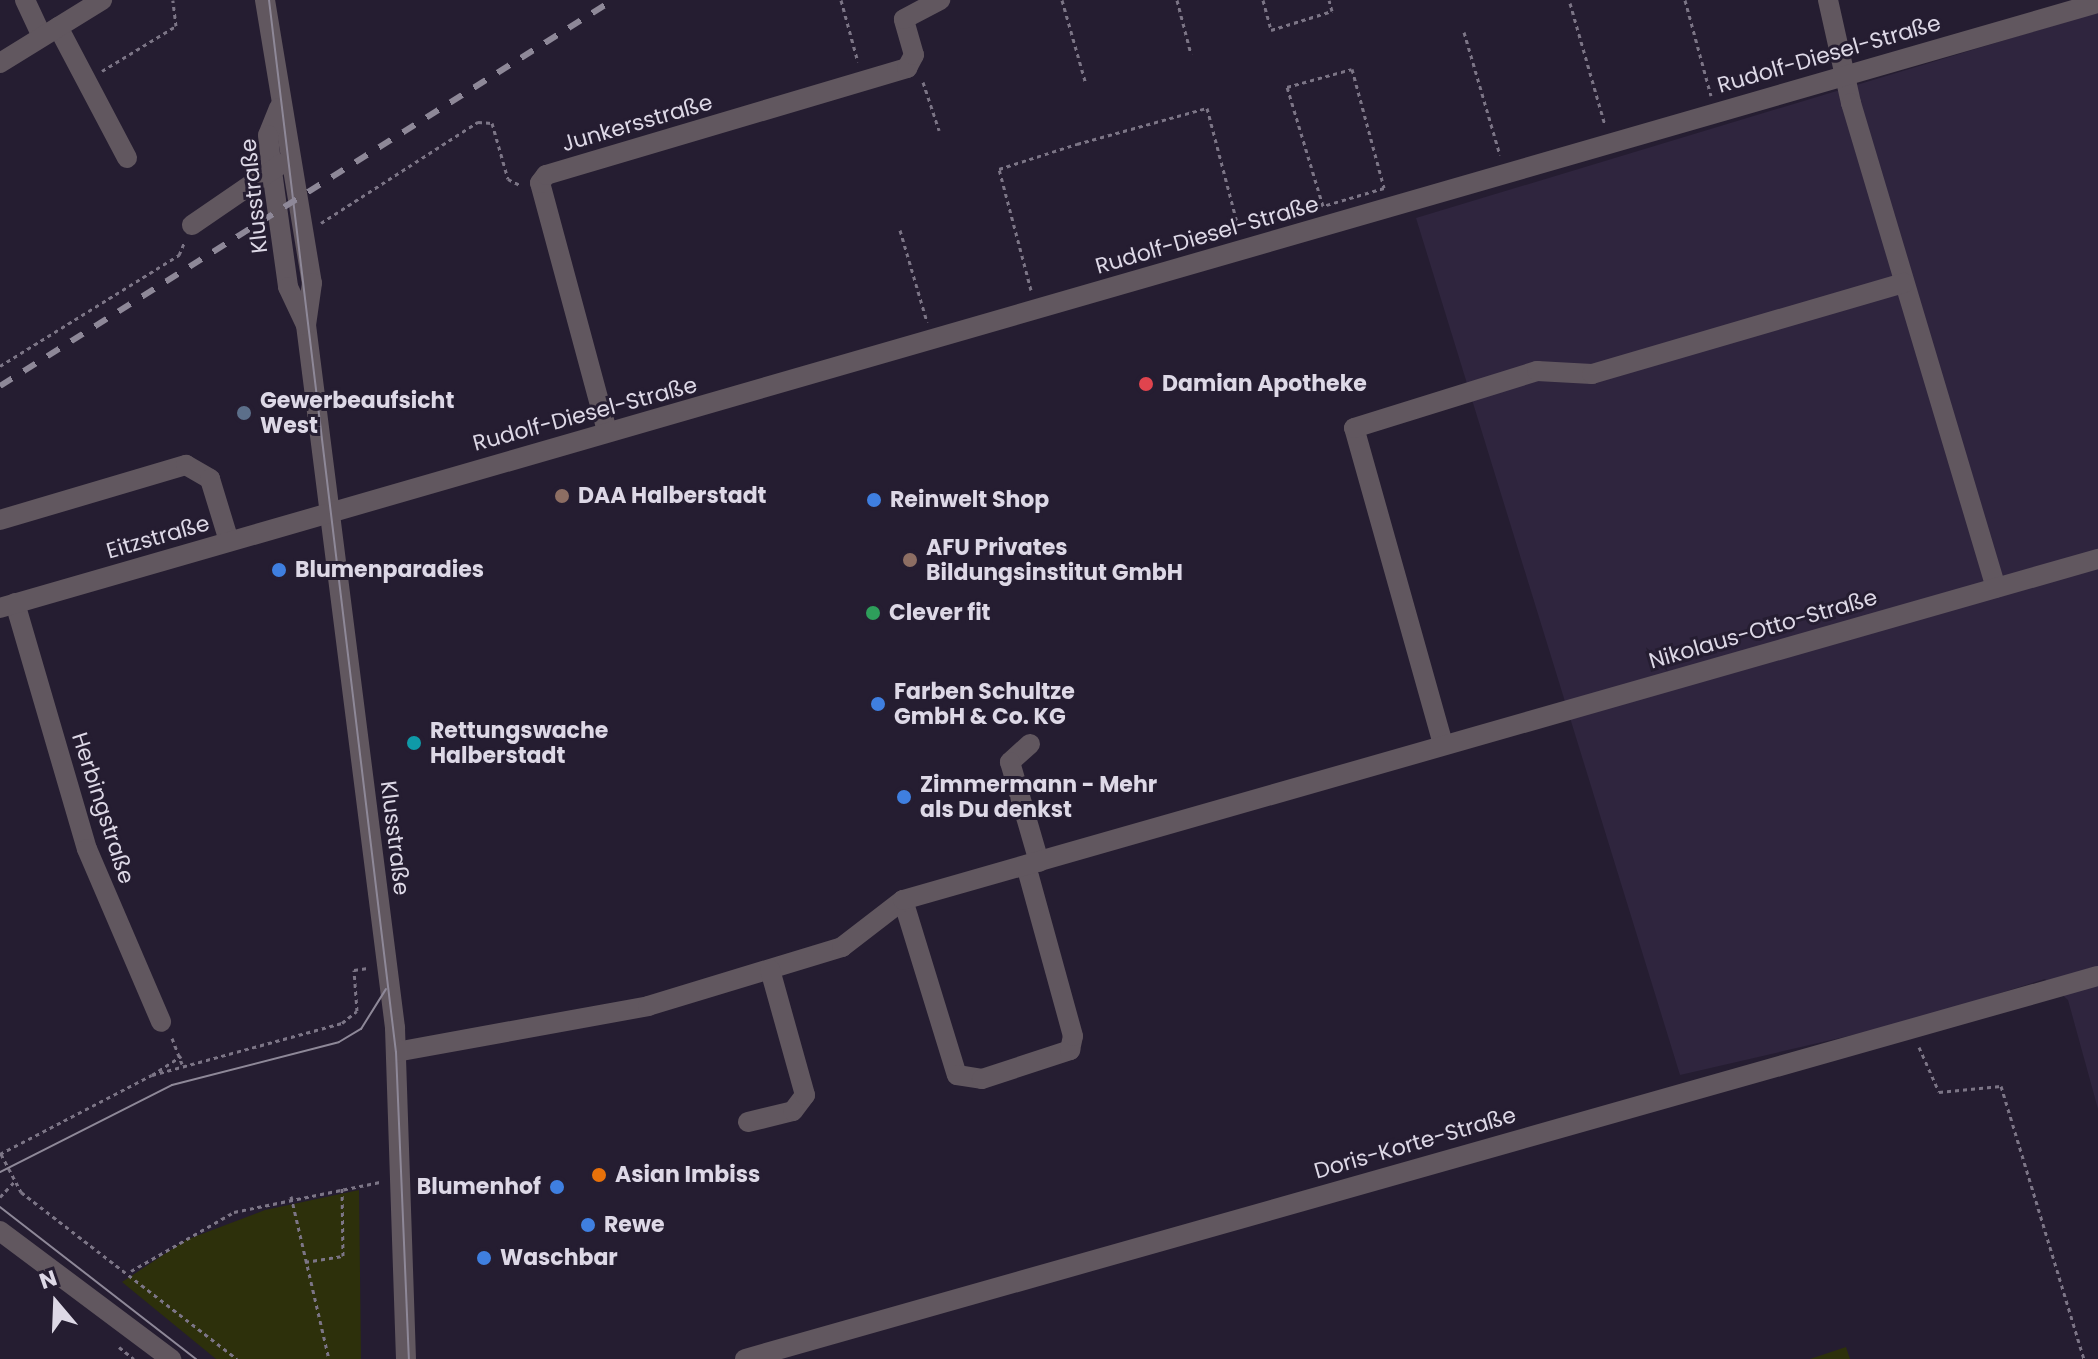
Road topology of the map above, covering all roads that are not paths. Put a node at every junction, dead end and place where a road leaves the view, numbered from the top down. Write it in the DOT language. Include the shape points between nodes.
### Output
graph roads {
  1 [pos="25,0"];
  2 [pos="102,0"];
  3 [pos="265,0"];
  4 [pos="940,0"];
  5 [pos="1828,0"];
  6 [pos="2098,3"];
  7 [pos="50,32"];
  8 [pos="0,63"];
  9 [pos="1847,72"];
  10 [pos="279,108"];
  11 [pos="294,150"];
  12 [pos="127,158"];
  13 [pos="272,171"];
  14 [pos="192,225"];
  15 [pos="1904,283"];
  16 [pos="306,325"];
  17 [pos="607,431"];
  18 [pos="329,511"];
  19 [pos="0,520"];
  20 [pos="229,541"];
  21 [pos="2098,559"];
  22 [pos="1996,588"];
  23 [pos="7,606"];
  24 [pos="1030,744"];
  25 [pos="1443,744"];
  26 [pos="1032,864"];
  27 [pos="903,900"];
  28 [pos="770,970"];
  29 [pos="2098,976"];
  30 [pos="161,1022"];
  31 [pos="396,1052"];
  32 [pos="748,1122"];
  33 [pos="0,1231"];
  34 [pos="171,1359"];
  35 [pos="406,1359"];
  36 [pos="745,1359"];
  1 -- 7 [label="street"];
  2 -- 7 [label="street"];
  3 -- 10 [label="street, Klusstraße"];
  4 -- 17 [label="street, Junkersstraße" via="904,19 914,55 907,68 546,175 538,195"];
  5 -- 9 [label="street"];
  6 -- 9 [label="street, Rudolf-Diesel-Straße"];
  7 -- 8 [label="street"];
  7 -- 12 [label="street" via="87,80"];
  9 -- 15 [label="street"];
  9 -- 17 [label="street, Rudolf-Diesel-Straße"];
  10 -- 11 [label="street, Klusstraße"];
  10 -- 13 [label="street, Klusstraße" via="268,135"];
  11 -- 13 [label="street"];
  11 -- 16 [label="street, Klusstraße" via="312,283"];
  13 -- 14 [label="street"];
  13 -- 16 [label="street, Klusstraße" via="288,287"];
  15 -- 22 [label="street"];
  15 -- 25 [label="street" via="1592,374 1537,371 1354,428"];
  16 -- 18 [label="street, Klusstraße"];
  17 -- 18 [label="street, Rudolf-Diesel-Straße"];
  18 -- 20 [label="street, Eitzstraße"];
  18 -- 31 [label="street, Klusstraße"];
  19 -- 20 [label="street" via="186,465 210,479"];
  20 -- 23 [label="street, Eitzstraße"];
  21 -- 22 [label="street, Nikolaus-Otto-Straße"];
  22 -- 25 [label="street, Nikolaus-Otto-Straße"];
  23 -- 30 [label="street, Herbingstraße" via="87,849"];
  24 -- 26 [label="street" via="1010,762"];
  25 -- 26 [label="street, Nikolaus-Otto-Straße"];
  26 -- 27 [label="street, Nikolaus-Otto-Straße"];
  26 -- 27 [label="street" via="1073,1036 1070,1050 982,1079 957,1075"];
  27 -- 28 [label="street, Nikolaus-Otto-Straße" via="867,921 842,947"];
  28 -- 31 [label="street, Nikolaus-Otto-Straße" via="585,1023"];
  28 -- 32 [label="street" via="805,1095 793,1111"];
  29 -- 36 [label="street, Doris-Korte-Straße"];
  31 -- 35 [label="street, Klusstraße"];
  33 -- 34 [label="street"];
}
